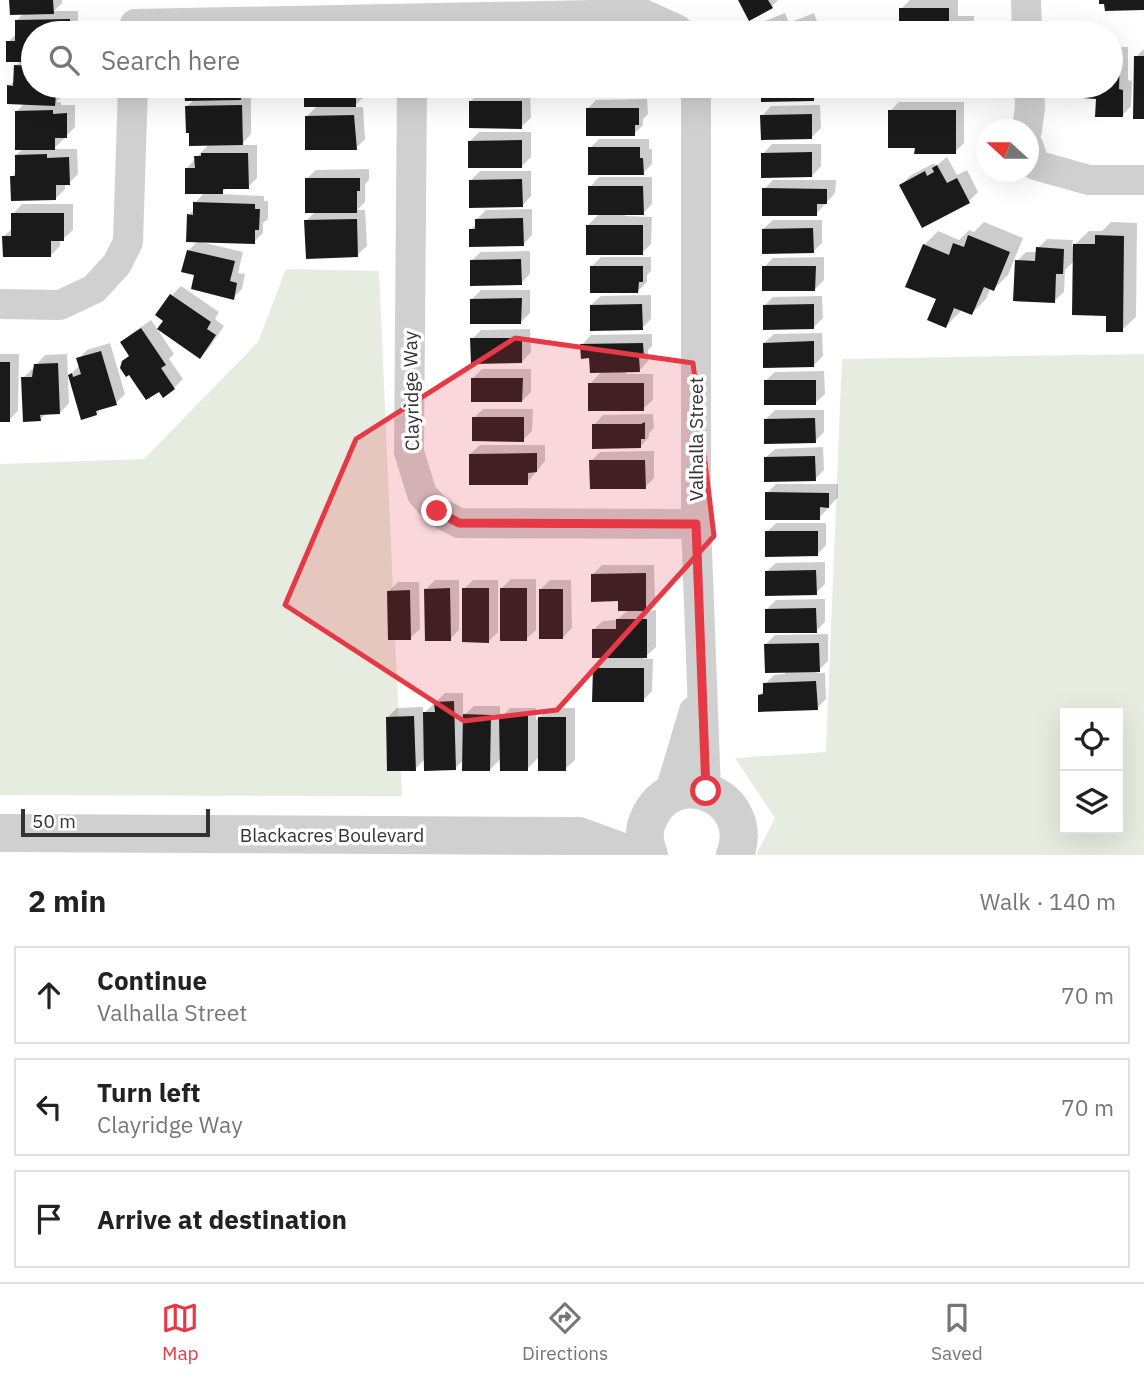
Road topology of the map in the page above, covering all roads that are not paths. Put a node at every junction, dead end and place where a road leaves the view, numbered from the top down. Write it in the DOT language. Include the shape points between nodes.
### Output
graph roads {
  1 [pos="1026,0"];
  2 [pos="135,19"];
  3 [pos="214,21"];
  4 [pos="509,21"];
  5 [pos="658,21"];
  6 [pos="1027,21"];
  7 [pos="133,98"];
  8 [pos="412,98"];
  9 [pos="695,98"];
  10 [pos="1030,98"];
  11 [pos="1028,119"];
  12 [pos="1039,166"];
  13 [pos="1144,180"];
  14 [pos="0,304"];
  15 [pos="696,524"];
  16 [pos="679,796"];
  17 [pos="0,833"];
  18 [pos="579,835"];
  19 [pos="370,845"];
  20 [pos="631,855"];
  21 [pos="649,855"];
  22 [pos="735,855"];
  1 -- 6 [label="street"];
  2 -- 3 [label="street"];
  4 -- 5 [label="street" via="643,14"];
  7 -- 14 [label="street" via="128,242 117,264 94,289 60,305"];
  8 -- 15 [label="street, Clayridge Way" via="409,452 422,494 437,511 459,523"];
  9 -- 15 [label="street, Valhalla Street"];
  10 -- 11 [label="street"];
  12 -- 13 [label="street" via="1090,180"];
  15 -- 16 [label="street, Valhalla Street" via="701,687"];
  16 -- 18 [label="street, Blackacres Boulevard"];
  16 -- 21 [label="street" via="652,810 644,836"];
  16 -- 22 [label="street" via="718,796 730,807 740,837"];
  17 -- 19 [label="street, Blackacres Boulevard"];
  18 -- 19 [label="street, Blackacres Boulevard"];
  18 -- 20 [label="street, Blackacres Boulevard"];
}
